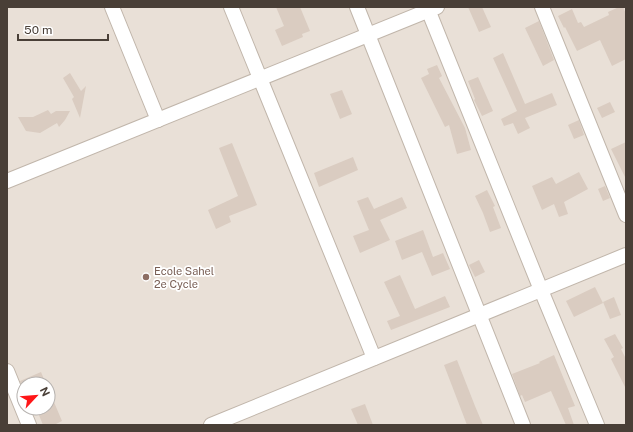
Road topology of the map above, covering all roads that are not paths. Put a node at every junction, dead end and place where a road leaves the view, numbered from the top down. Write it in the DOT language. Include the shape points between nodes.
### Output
graph roads {
  1 [pos="112,7"];
  2 [pos="232,7"];
  3 [pos="357,7"];
  4 [pos="542,7"];
  5 [pos="431,8"];
  6 [pos="368,34"];
  7 [pos="260,78"];
  8 [pos="158,120"];
  9 [pos="7,181"];
  10 [pos="626,216"];
  11 [pos="626,255"];
  12 [pos="541,290"];
  13 [pos="479,316"];
  14 [pos="374,358"];
  15 [pos="7,371"];
  16 [pos="29,425"];
  17 [pos="211,425"];
  18 [pos="523,425"];
  19 [pos="597,425"];
  1 -- 8 [label="street"];
  2 -- 7 [label="street"];
  3 -- 6 [label="street"];
  4 -- 10 [label="street"];
  5 -- 6 [label="street"];
  5 -- 12 [label="street"];
  6 -- 7 [label="street"];
  6 -- 13 [label="street"];
  7 -- 8 [label="street"];
  7 -- 14 [label="street"];
  8 -- 9 [label="street"];
  11 -- 12 [label="street"];
  12 -- 13 [label="street"];
  12 -- 19 [label="street"];
  13 -- 14 [label="street"];
  13 -- 18 [label="street"];
  14 -- 17 [label="street"];
  15 -- 16 [label="street"];
}
